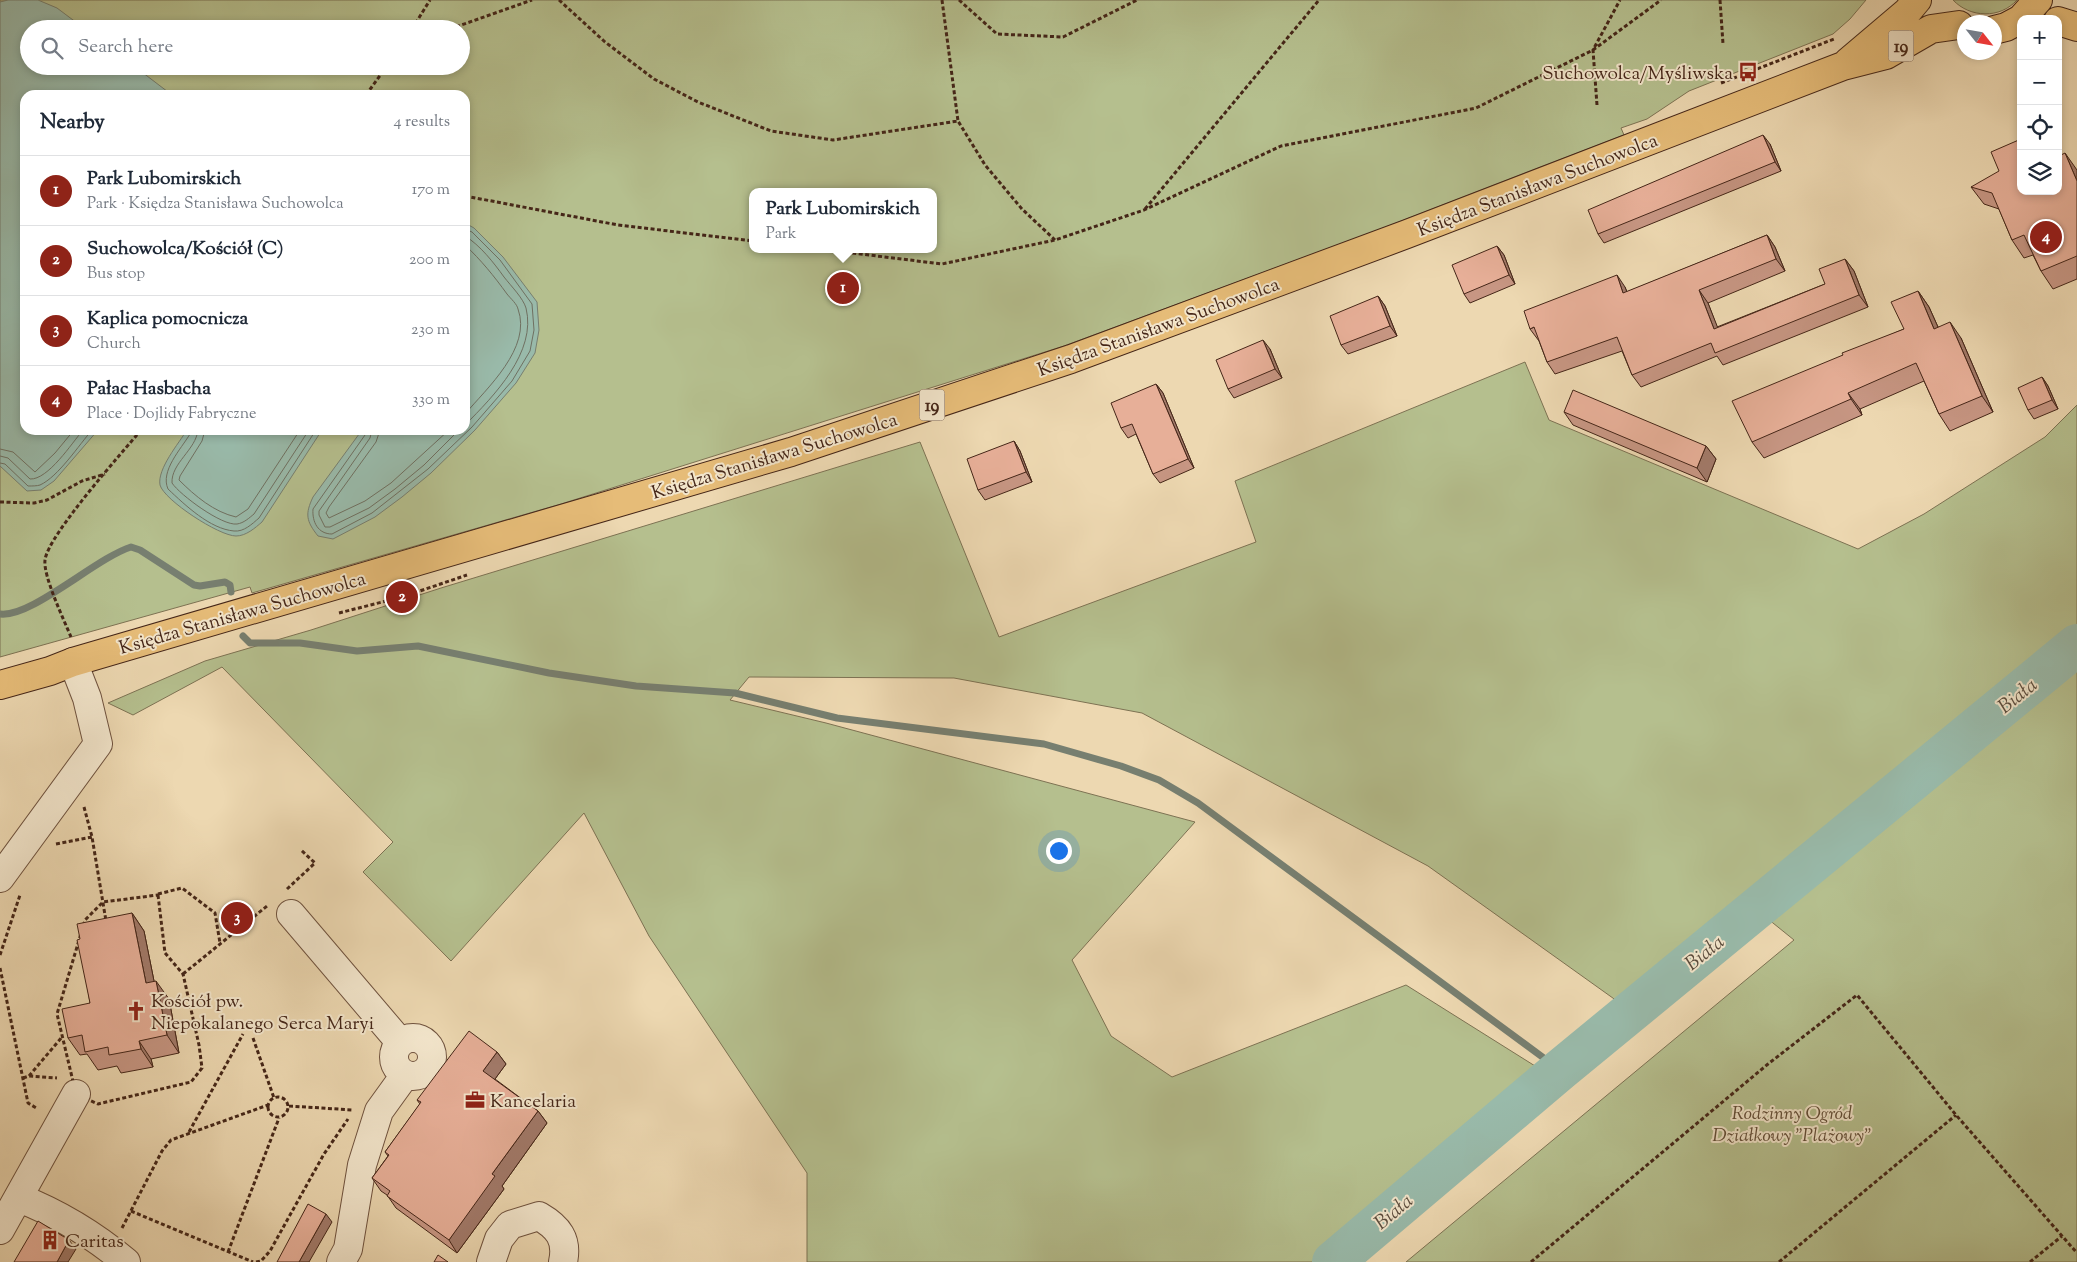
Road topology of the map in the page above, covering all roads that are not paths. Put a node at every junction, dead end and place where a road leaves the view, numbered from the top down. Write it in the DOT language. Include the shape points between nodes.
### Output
graph roads {
  1 [pos="1917,0"];
  2 [pos="1932,0"];
  3 [pos="2017,22"];
  4 [pos="2062,22"];
  5 [pos="1957,23"];
  6 [pos="1957,26"];
  7 [pos="2077,27"];
  8 [pos="2002,28"];
  9 [pos="1843,66"];
  10 [pos="73,651"];
  11 [pos="0,685"];
  12 [pos="11,884"];
  13 [pos="283,903"];
  14 [pos="74,1086"];
  15 [pos="19,1198"];
  16 [pos="0,1230"];
  17 [pos="119,1256"];
  18 [pos="341,1262"];
  19 [pos="491,1262"];
  20 [pos="564,1262"];
  1 -- 9 [label="highway, Księdza Stanisława Suchowolca / 19"];
  2 -- 5 [label="highway" via="1947,18"];
  3 -- 8 [label="highway"];
  4 -- 7 [label="highway"];
  6 -- 9 [label="highway, Księdza Stanisława Suchowolca / 19" via="1931,29 1886,55"];
  9 -- 10 [label="highway, Księdza Stanisława Suchowolca / 19" via="1071,359 791,452"];
  10 -- 11 [label="highway, Księdza Stanisława Suchowolca / 19" via="50,671"];
  10 -- 12 [label="lane" via="98,744 75,775"];
  13 -- 18 [label="lane" via="400,1042 393,1056 395,1064 405,1075 379,1111 362,1165 348,1249"];
  14 -- 15 [label="lane" via="60,1123"];
  15 -- 16 [label="lane"];
  15 -- 17 [label="lane" via="63,1220"];
  19 -- 20 [label="lane" via="499,1239 510,1226 539,1216 553,1224 560,1234 565,1251"];
}
